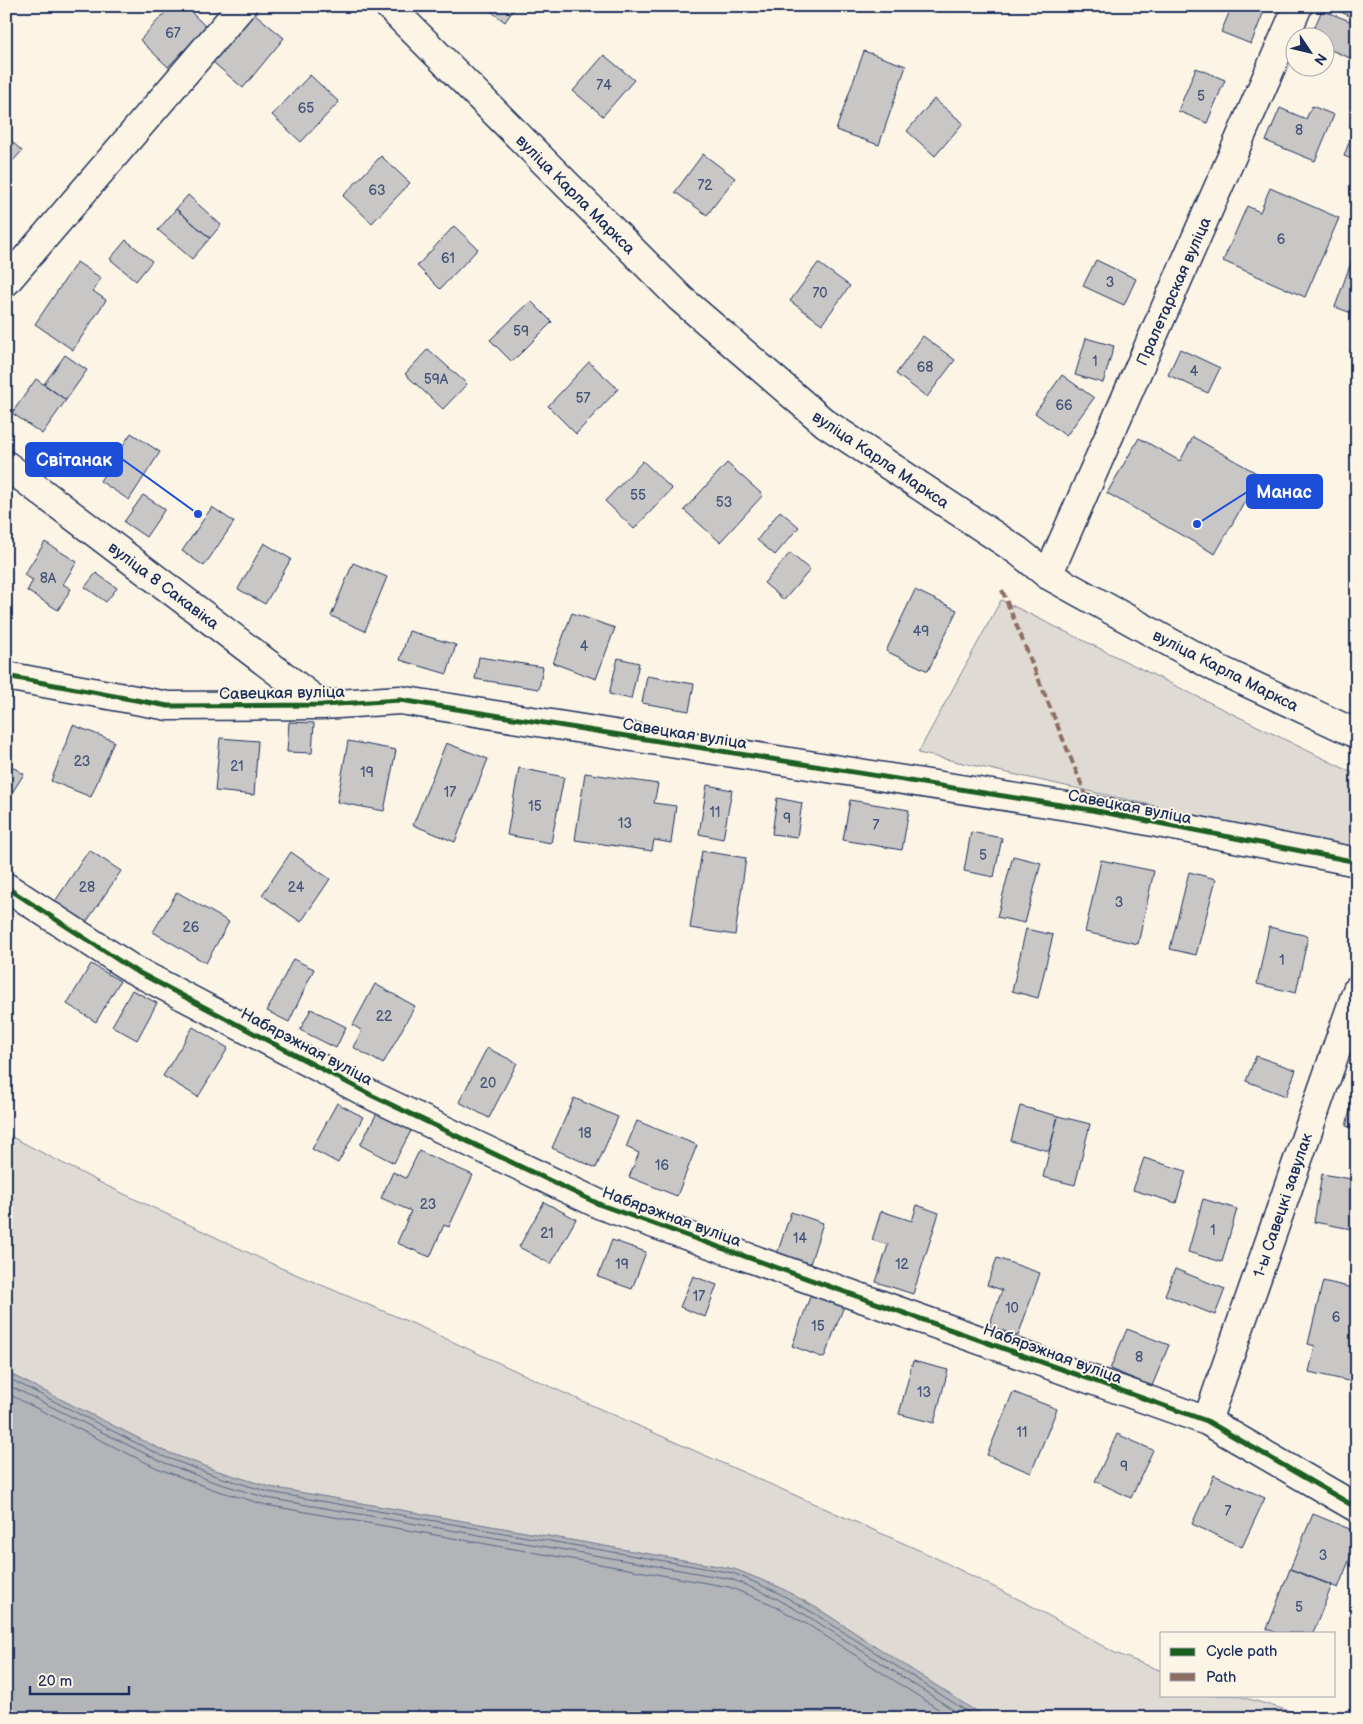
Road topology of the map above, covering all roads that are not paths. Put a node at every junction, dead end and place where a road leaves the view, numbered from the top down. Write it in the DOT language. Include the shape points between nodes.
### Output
graph roads {
  1 [pos="242,6"];
  2 [pos="389,6"];
  3 [pos="1298,6"];
  4 [pos="6,282"];
  5 [pos="6,465"];
  6 [pos="1048,575"];
  7 [pos="6,676"];
  8 [pos="322,705"];
  9 [pos="1357,734"];
  10 [pos="1357,862"];
  11 [pos="6,887"];
  12 [pos="1357,990"];
  13 [pos="1207,1421"];
  14 [pos="1357,1508"];
  1 -- 4 [label="street"];
  2 -- 6 [label="street, вуліца Карла Маркса" via="680,298 825,424 1018,551"];
  3 -- 6 [label="street, Пралетарская вуліца"];
  5 -- 8 [label="street, вуліца 8 Сакавіка"];
  6 -- 9 [label="street, вуліца Карла Маркса" via="1220,670"];
  7 -- 8 [label="street, Савецкая вуліца" via="168,706"];
  8 -- 10 [label="street, Савецкая вуліца" via="400,700 1092,810"];
  11 -- 13 [label="street, Набярэжная вуліца" via="132,969 373,1096 601,1205"];
  12 -- 13 [label="street, 1-ы Савецкі завулак"];
  13 -- 14 [label="street, Набярэжная вуліца"];
}
